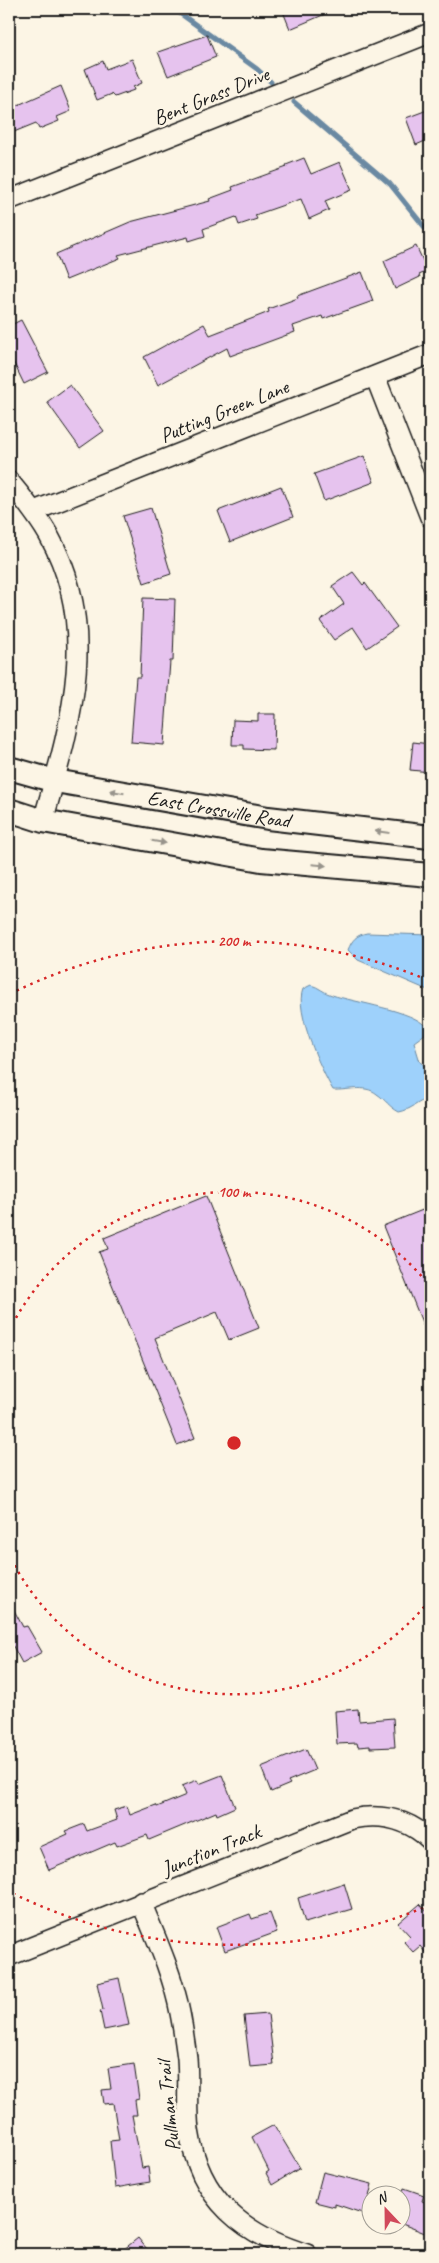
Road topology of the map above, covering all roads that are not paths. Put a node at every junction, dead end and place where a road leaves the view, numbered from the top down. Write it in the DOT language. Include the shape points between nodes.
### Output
graph roads {
  1 [pos="430,33"];
  2 [pos="9,200"];
  3 [pos="430,354"];
  4 [pos="375,376"];
  5 [pos="9,481"];
  6 [pos="34,511"];
  7 [pos="430,517"];
  8 [pos="9,768"];
  9 [pos="55,781"];
  10 [pos="9,810"];
  11 [pos="43,821"];
  12 [pos="430,838"];
  13 [pos="430,875"];
  14 [pos="430,1840"];
  15 [pos="142,1902"];
  16 [pos="9,1956"];
  17 [pos="307,2254"];
  1 -- 2 [label="street, Bent Grass Drive"];
  3 -- 4 [label="street, Putting Green Lane"];
  4 -- 6 [label="street, Putting Green Lane"];
  4 -- 7 [label="street"];
  5 -- 6 [label="street"];
  6 -- 9 [label="street" via="64,568 78,635 76,688"];
  8 -- 9 [label="main road, East Crossville Road"];
  9 -- 11 [label="street"];
  12 -- 9 [label="main road, East Crossville Road, one-way" via="268,818"];
  10 -- 11 [label="main road, East Crossville Road"];
  11 -- 13 [label="main road, East Crossville Road, one-way" via="261,860"];
  14 -- 15 [label="street, Junction Track" via="400,1820 368,1816 352,1819"];
  15 -- 16 [label="street, Junction Track"];
  15 -- 17 [label="street, Pullman Trail" via="167,1964 180,2012 187,2059 189,2130 196,2159 206,2181 236,2219 256,2234"];
}
